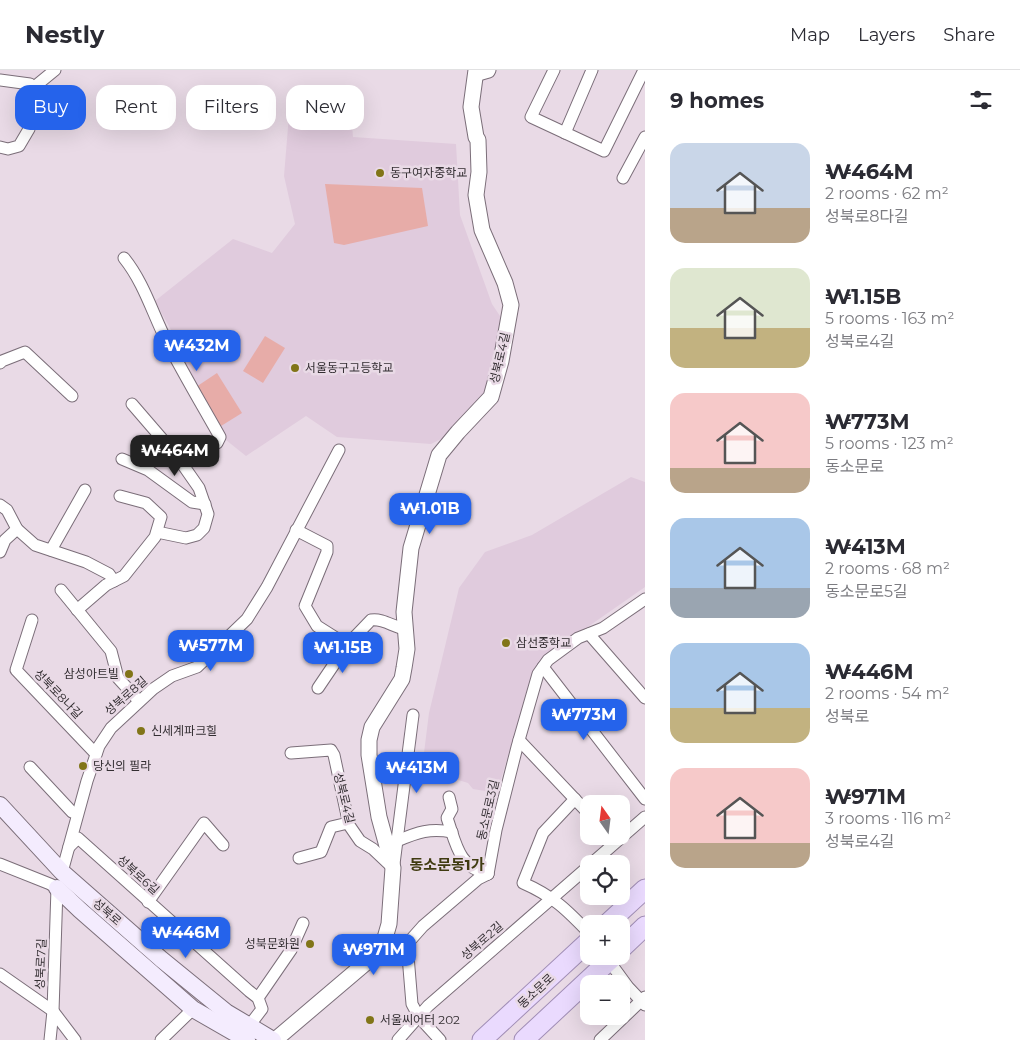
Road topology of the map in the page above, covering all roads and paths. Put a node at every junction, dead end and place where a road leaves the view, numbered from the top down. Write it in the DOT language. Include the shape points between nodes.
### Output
graph roads {
  1 [pos="55,70"];
  2 [pos="490,70"];
  3 [pos="554,70"];
  4 [pos="592,70"];
  5 [pos="644,70"];
  6 [pos="476,73"];
  7 [pos="0,80"];
  8 [pos="31,85"];
  9 [pos="37,85"];
  10 [pos="28,130"];
  11 [pos="565,133"];
  12 [pos="645,137"];
  13 [pos="0,147"];
  14 [pos="623,178"];
  15 [pos="124,258"];
  16 [pos="0,363"];
  17 [pos="72,396"];
  18 [pos="132,404"];
  19 [pos="339,450"];
  20 [pos="178,458"];
  21 [pos="122,459"];
  22 [pos="85,490"];
  23 [pos="120,496"];
  24 [pos="204,504"];
  25 [pos="0,505"];
  26 [pos="17,530"];
  27 [pos="296,530"];
  28 [pos="157,532"];
  29 [pos="51,550"];
  30 [pos="0,552"];
  31 [pos="114,581"];
  32 [pos="61,590"];
  33 [pos="645,599"];
  34 [pos="77,610"];
  35 [pos="32,620"];
  36 [pos="405,629"];
  37 [pos="589,634"];
  38 [pos="347,645"];
  39 [pos="543,667"];
  40 [pos="318,688"];
  41 [pos="645,698"];
  42 [pos="140,701"];
  43 [pos="413,716"];
  44 [pos="519,740"];
  45 [pos="291,753"];
  46 [pos="96,754"];
  47 [pos="30,767"];
  48 [pos="449,797"];
  49 [pos="575,799"];
  50 [pos="645,799"];
  51 [pos="580,804"];
  52 [pos="0,805"];
  53 [pos="78,814"];
  54 [pos="645,817"];
  55 [pos="0,820"];
  56 [pos="348,823"];
  57 [pos="630,827"];
  58 [pos="452,832"];
  59 [pos="398,841"];
  60 [pos="223,845"];
  61 [pos="608,845"];
  62 [pos="69,847"];
  63 [pos="599,855"];
  64 [pos="299,858"];
  65 [pos="0,864"];
  66 [pos="393,868"];
  67 [pos="62,872"];
  68 [pos="488,874"];
  69 [pos="580,874"];
  70 [pos="57,888"];
  71 [pos="645,889"];
  72 [pos="86,894"];
  73 [pos="552,898"];
  74 [pos="148,902"];
  75 [pos="617,915"];
  76 [pos="303,923"];
  77 [pos="580,924"];
  78 [pos="645,926"];
  79 [pos="630,940"];
  80 [pos="580,949"];
  81 [pos="604,965"];
  82 [pos="619,965"];
  83 [pos="0,974"];
  84 [pos="258,998"];
  85 [pos="644,1001"];
  86 [pos="193,1009"];
  87 [pos="53,1010"];
  88 [pos="419,1017"];
  89 [pos="240,1032"];
  90 [pos="50,1040"];
  91 [pos="75,1040"];
  92 [pos="161,1040"];
  93 [pos="274,1040"];
  94 [pos="398,1040"];
  95 [pos="440,1040"];
  96 [pos="482,1040"];
  97 [pos="524,1040"];
  98 [pos="600,1040"];
  1 -- 9 [label="street"];
  2 -- 6 [label="street"];
  3 -- 11 [label="street" via="532,117"];
  4 -- 11 [label="street"];
  5 -- 11 [label="street" via="604,151"];
  6 -- 36 [label="street, 성북로4길" via="472,107 478,140 476,195 482,230 505,283 511,306 491,397 439,455 411,548"];
  7 -- 8 [label="street"];
  10 -- 13 [label="street" via="19,146"];
  12 -- 14 [label="street"];
  15 -- 20 [label="street" via="136,274 178,364 220,437 217,443"];
  16 -- 17 [label="street" via="26,352"];
  18 -- 20 [label="street"];
  19 -- 27 [label="street, 성북로8길"];
  20 -- 24 [label="street" via="199,488"];
  21 -- 24 [label="street" via="148,470 192,502"];
  22 -- 29 [label="street"];
  23 -- 28 [label="street" via="146,503 160,517"];
  24 -- 28 [label="street" via="208,514 204,528 197,535 186,538"];
  25 -- 26 [label="street" via="7,510"];
  26 -- 29 [label="street" via="35,545"];
  26 -- 30 [label="street" via="5,540"];
  27 -- 38 [label="street" via="327,546 305,606 317,626"];
  27 -- 42 [label="street, 성북로8길" via="268,586 246,619 198,667 172,676"];
  28 -- 31 [label="street" via="124,576"];
  29 -- 31 [label="street" via="86,562 109,574"];
  31 -- 34 [label="street"];
  32 -- 34 [label="street"];
  33 -- 37 [label="street, 동소문로3길"];
  34 -- 42 [label="street" via="111,650 118,678"];
  35 -- 46 [label="street, 성북로8나길" via="16,670"];
  36 -- 38 [label="street" via="378,619 371,620"];
  36 -- 66 [label="street, 성북로4길" via="407,649 402,679 372,727 369,740 379,817"];
  37 -- 39 [label="street, 동소문로3길" via="578,638"];
  37 -- 41 [label="street"];
  38 -- 40 [label="street"];
  39 -- 44 [label="street, 동소문로3길" via="538,674"];
  39 -- 50 [label="street"];
  42 -- 46 [label="street, 성북로8길" via="110,728"];
  43 -- 59 [label="street"];
  44 -- 49 [label="street"];
  44 -- 68 [label="street, 동소문로3길"];
  45 -- 56 [label="street, 성북로4길" via="331,750"];
  46 -- 53 [label="street, 성북로8길"];
  47 -- 53 [label="street" via="72,812"];
  48 -- 58 [label="street" via="452,809 447,818"];
  49 -- 51 [label="street"];
  49 -- 73 [label="street" via="543,832 523,883"];
  52 -- 67 [label="main road, 성북로"];
  53 -- 62 [label="street, 성북로8길"];
  54 -- 57 [label="street, 성북로2길"];
  55 -- 70 [label="main road, 성북로" via="60,879"];
  56 -- 64 [label="street" via="331,827 321,852"];
  56 -- 66 [label="street, 성북로4길" via="360,840"];
  58 -- 59 [label="street" via="426,830"];
  58 -- 68 [label="street" via="461,858 477,872"];
  59 -- 66 [label="street"];
  60 -- 74 [label="street" via="204,823"];
  61 -- 63 [label="street, 성북로2길"];
  62 -- 67 [label="street, 성북로8길"];
  62 -- 74 [label="street, 성북로6길" via="78,838"];
  65 -- 70 [label="street"];
  66 -- 93 [label="street, 성북로4길" via="390,924 385,938 368,961"];
  67 -- 72 [label="main road, 성북로"];
  68 -- 88 [label="street" via="478,878 423,926 408,944 412,1004"];
  69 -- 73 [label="street, 성북로2길"];
  70 -- 72 [label="main road"];
  70 -- 86 [label="main road, 성북로"];
  70 -- 87 [label="street, 성북로7길"];
  71 -- 75 [label="main road"];
  72 -- 89 [label="main road, 성북로" via="226,1012"];
  73 -- 77 [label="street"];
  73 -- 88 [label="street, 성북로2길"];
  74 -- 84 [label="street, 성북로6길"];
  76 -- 84 [label="street" via="291,950"];
  78 -- 79 [label="main road"];
  80 -- 96 [label="main road, 동소문로"];
  81 -- 97 [label="main road"];
  82 -- 85 [label="street" via="628,987"];
  83 -- 87 [label="street"];
  84 -- 89 [label="street" via="262,1009"];
  85 -- 98 [label="street"];
  86 -- 89 [label="main road, 성북로"];
  86 -- 92 [label="street"];
  87 -- 90 [label="street, 성북로7길"];
  87 -- 91 [label="street"];
  88 -- 94 [label="street, 성북로2길"];
  88 -- 95 [label="street"];
  89 -- 93 [label="main road, 성북로"];
}
